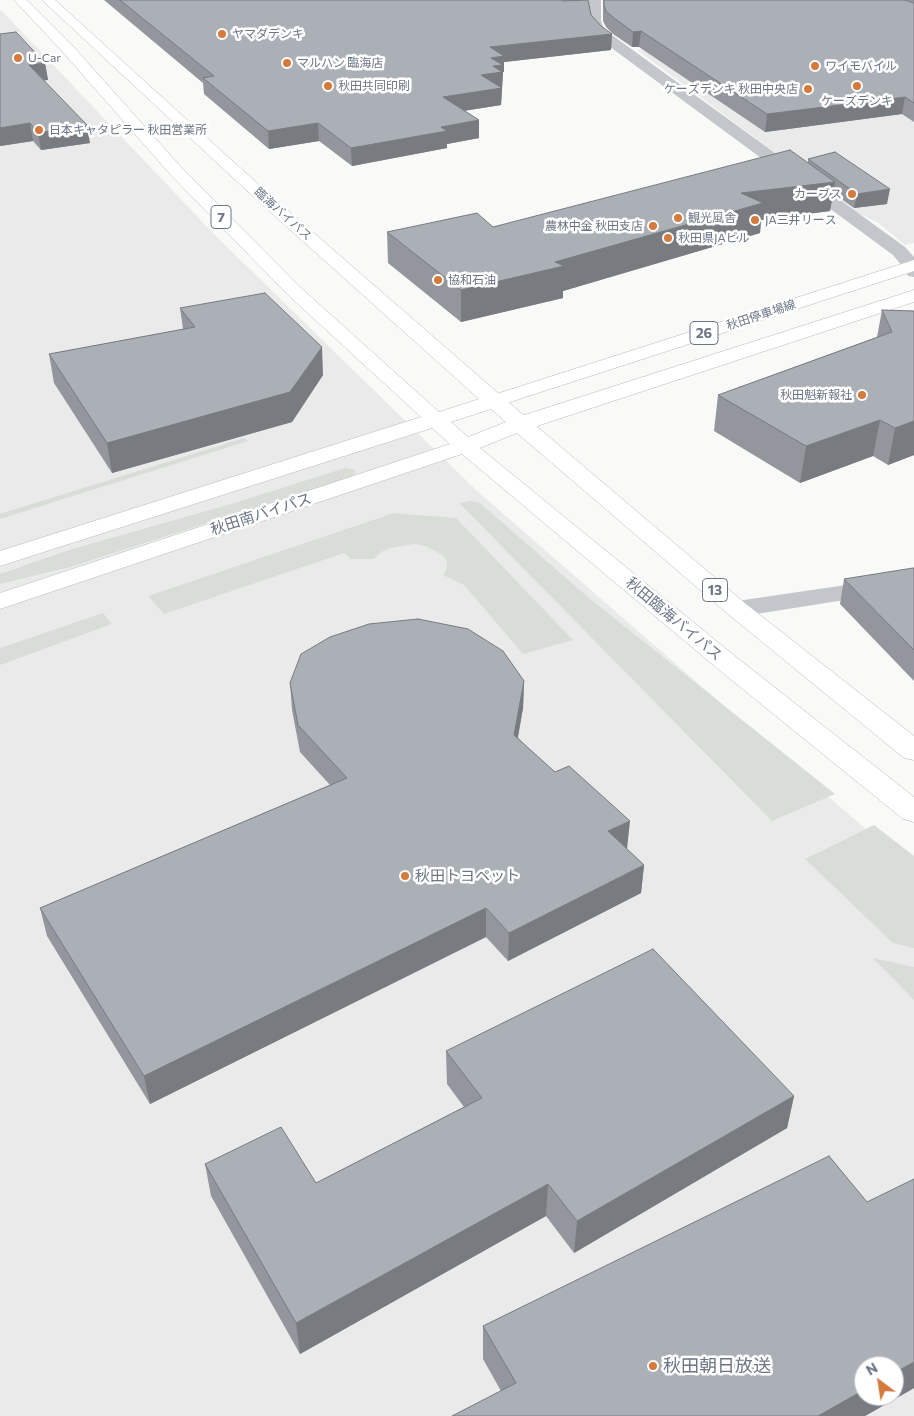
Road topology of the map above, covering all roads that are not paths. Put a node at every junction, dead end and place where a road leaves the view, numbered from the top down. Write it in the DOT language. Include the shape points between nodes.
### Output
graph roads {
  1 [pos="20,0"];
  2 [pos="48,0"];
  3 [pos="591,5"];
  4 [pos="913,267"];
  5 [pos="914,296"];
  6 [pos="494,401"];
  7 [pos="437,420"];
  8 [pos="520,424"];
  9 [pos="465,446"];
  10 [pos="0,558"];
  11 [pos="914,582"];
  12 [pos="0,601"];
  13 [pos="737,609"];
  14 [pos="914,751"];
  15 [pos="914,812"];
  1 -- 7 [label="main road, 7" via="66,47 174,170 287,284"];
  2 -- 6 [label="main road, 臨海バイパス" via="263,197"];
  3 -- 4 [label="street" via="598,29 607,38 899,251"];
  4 -- 6 [label="main road, 秋田停車場線 / 26"];
  5 -- 8 [label="main road, 秋田停車場線 / 26"];
  6 -- 7 [label="main road"];
  6 -- 8 [label="main road, 臨海バイパス / 13"];
  7 -- 9 [label="main road, 秋田臨海バイパス"];
  7 -- 10 [label="main road"];
  8 -- 9 [label="main road, 秋田南バイパス"];
  8 -- 13 [label="main road, 13"];
  9 -- 12 [label="main road, 秋田南バイパス"];
  9 -- 15 [label="main road, 秋田臨海バイパス" via="727,663"];
  11 -- 13 [label="street"];
  13 -- 14 [label="main road, 13"];
}
